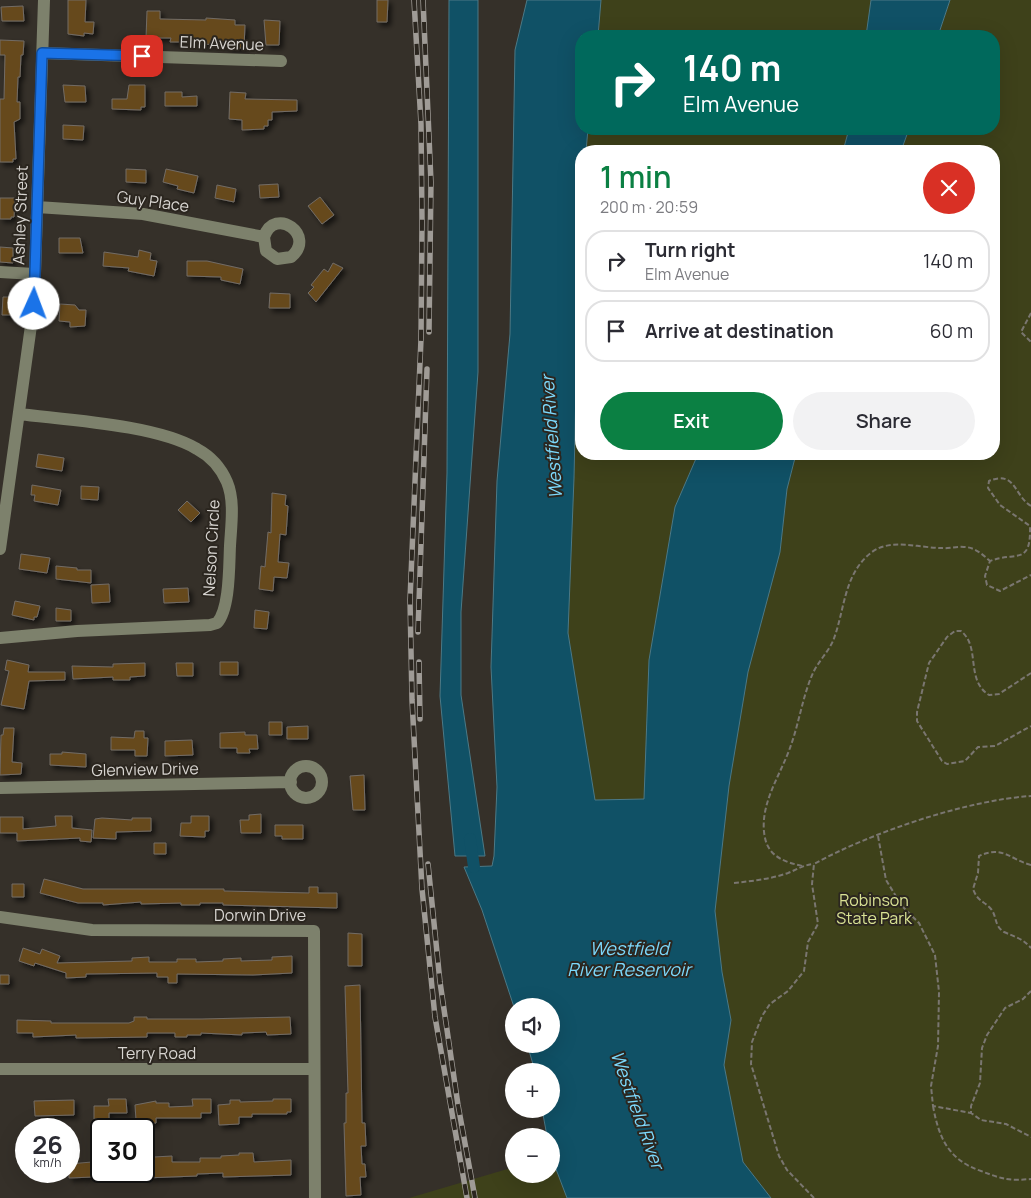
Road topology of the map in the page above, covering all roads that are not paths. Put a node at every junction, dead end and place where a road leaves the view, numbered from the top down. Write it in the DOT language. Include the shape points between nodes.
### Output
graph roads {
  1 [pos="44,0"];
  2 [pos="42,53"];
  3 [pos="281,61"];
  4 [pos="37,207"];
  5 [pos="264,236"];
  6 [pos="0,272"];
  7 [pos="34,274"];
  8 [pos="19,414"];
  9 [pos="0,548"];
  10 [pos="0,638"];
  11 [pos="291,782"];
  12 [pos="0,788"];
  13 [pos="0,917"];
  14 [pos="0,1069"];
  15 [pos="314,1069"];
  16 [pos="315,1198"];
  1 -- 2 [label="street, Ashley Street"];
  2 -- 3 [label="street, Elm Avenue"];
  2 -- 4 [label="street, Ashley Street"];
  4 -- 5 [label="street, Guy Place" via="143,214"];
  4 -- 7 [label="street, Ashley Street"];
  6 -- 7 [label="street"];
  7 -- 8 [label="street, Ashley Street" via="34,304"];
  8 -- 9 [label="street, Ashley Street"];
  8 -- 10 [label="street, Nelson Circle" via="156,434 188,444 204,454 221,471 231,495 228,578 224,612 217,623 210,625"];
  11 -- 12 [label="street, Glenview Drive"];
  13 -- 15 [label="street, Dorwin Drive" via="92,930 314,931"];
  14 -- 15 [label="street, Terry Road"];
  15 -- 16 [label="street, Dorwin Drive"];
}
